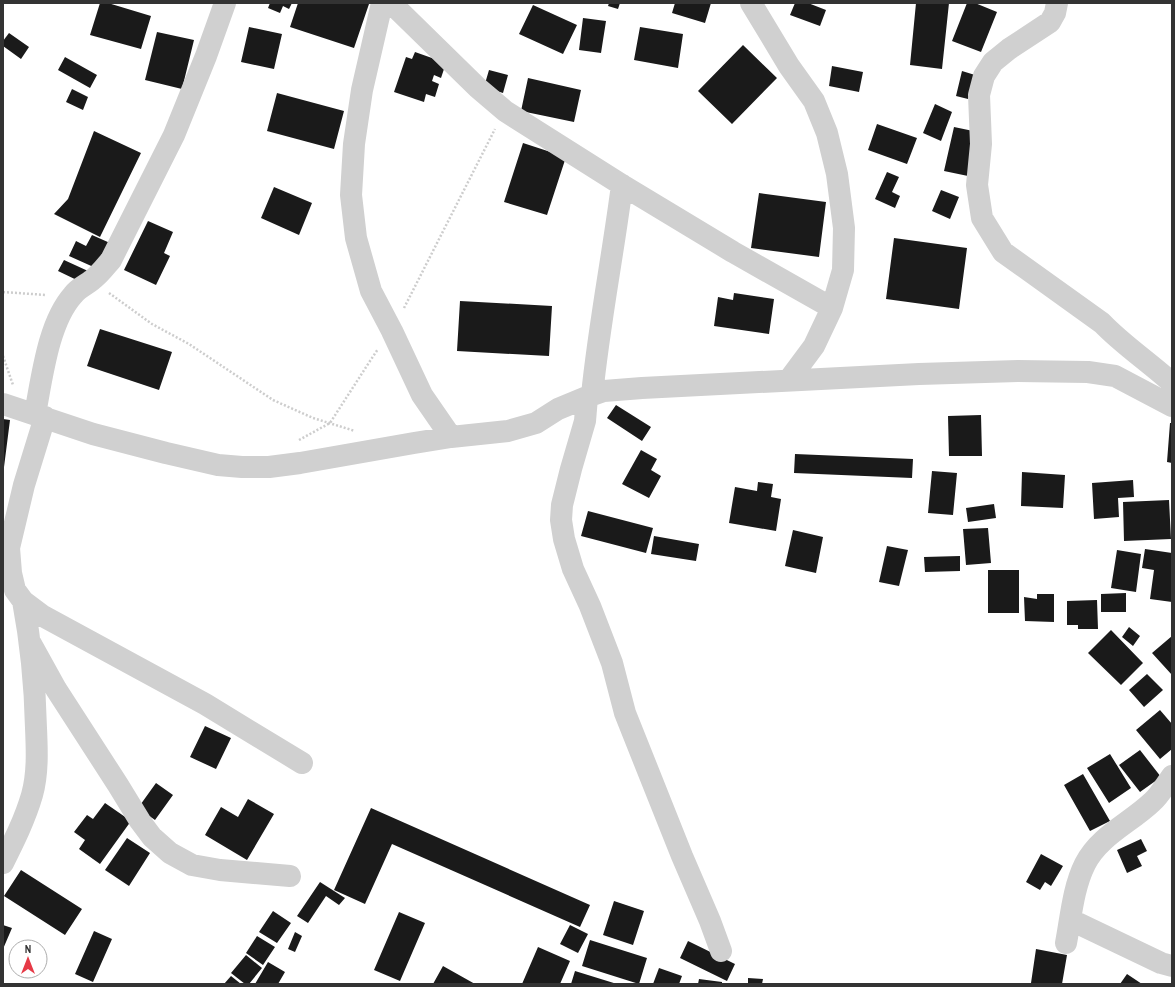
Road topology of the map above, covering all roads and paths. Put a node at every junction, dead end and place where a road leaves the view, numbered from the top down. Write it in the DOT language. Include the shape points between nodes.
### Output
graph roads {
  1 [pos="225,3"];
  2 [pos="382,3"];
  3 [pos="391,3"];
  4 [pos="751,3"];
  5 [pos="1056,3"];
  6 [pos="504,111"];
  7 [pos="622,185"];
  8 [pos="91,281"];
  9 [pos="3,292"];
  10 [pos="73,294"];
  11 [pos="832,308"];
  12 [pos="392,331"];
  13 [pos="788,381"];
  14 [pos="1172,383"];
  15 [pos="589,396"];
  16 [pos="3,404"];
  17 [pos="1172,406"];
  18 [pos="40,416"];
  19 [pos="330,423"];
  20 [pos="362,432"];
  21 [pos="450,437"];
  22 [pos="23,601"];
  23 [pos="30,642"];
  24 [pos="302,763"];
  25 [pos="1172,776"];
  26 [pos="3,863"];
  27 [pos="290,876"];
  28 [pos="1071,920"];
  29 [pos="1066,944"];
  30 [pos="721,952"];
  31 [pos="1172,966"];
  1 -- 8 [label="street" via="174,135 111,260"];
  2 -- 12 [label="street" via="362,90 354,144 351,195 356,238 371,291"];
  3 -- 6 [label="street"];
  4 -- 11 [label="street" via="789,66 814,100 828,133 837,174 844,228 843,270"];
  5 -- 14 [label="street" via="1050,22 993,62 984,76 979,95 981,144 977,185 982,218 1003,252 1102,323"];
  6 -- 7 [label="street"];
  6 -- 12 [label="path"];
  7 -- 11 [label="street"];
  7 -- 15 [label="street"];
  8 -- 10 [label="street"];
  8 -- 19 [label="path" via="152,324 189,344 273,400"];
  9 -- 10 [label="path" via="36,295"];
  10 -- 18 [label="street" via="58,319 49,346"];
  11 -- 13 [label="street" via="814,346"];
  12 -- 19 [label="path"];
  12 -- 21 [label="street" via="422,394"];
  13 -- 15 [label="street" via="642,388 604,391"];
  13 -- 17 [label="street" via="1018,371 1088,372 1115,376"];
  15 -- 21 [label="street" via="558,409 536,423 508,431"];
  15 -- 30 [label="street" via="585,421 562,505 564,539 573,569 612,663 625,713"];
  16 -- 18 [label="street"];
  18 -- 21 [label="street" via="93,434 166,453 242,467 300,464"];
  18 -- 22 [label="street" via="9,548 15,590"];
  19 -- 20 [label="path"];
  22 -- 23 [label="street"];
  22 -- 24 [label="street" via="43,616 205,704"];
  23 -- 26 [label="street" via="36,699 37,758 32,795"];
  23 -- 27 [label="street" via="64,702 152,837 170,853 192,865"];
  25 -- 28 [label="street" via="1152,802 1097,846 1085,864 1072,905"];
  28 -- 29 [label="street"];
  28 -- 31 [label="street"];
}
